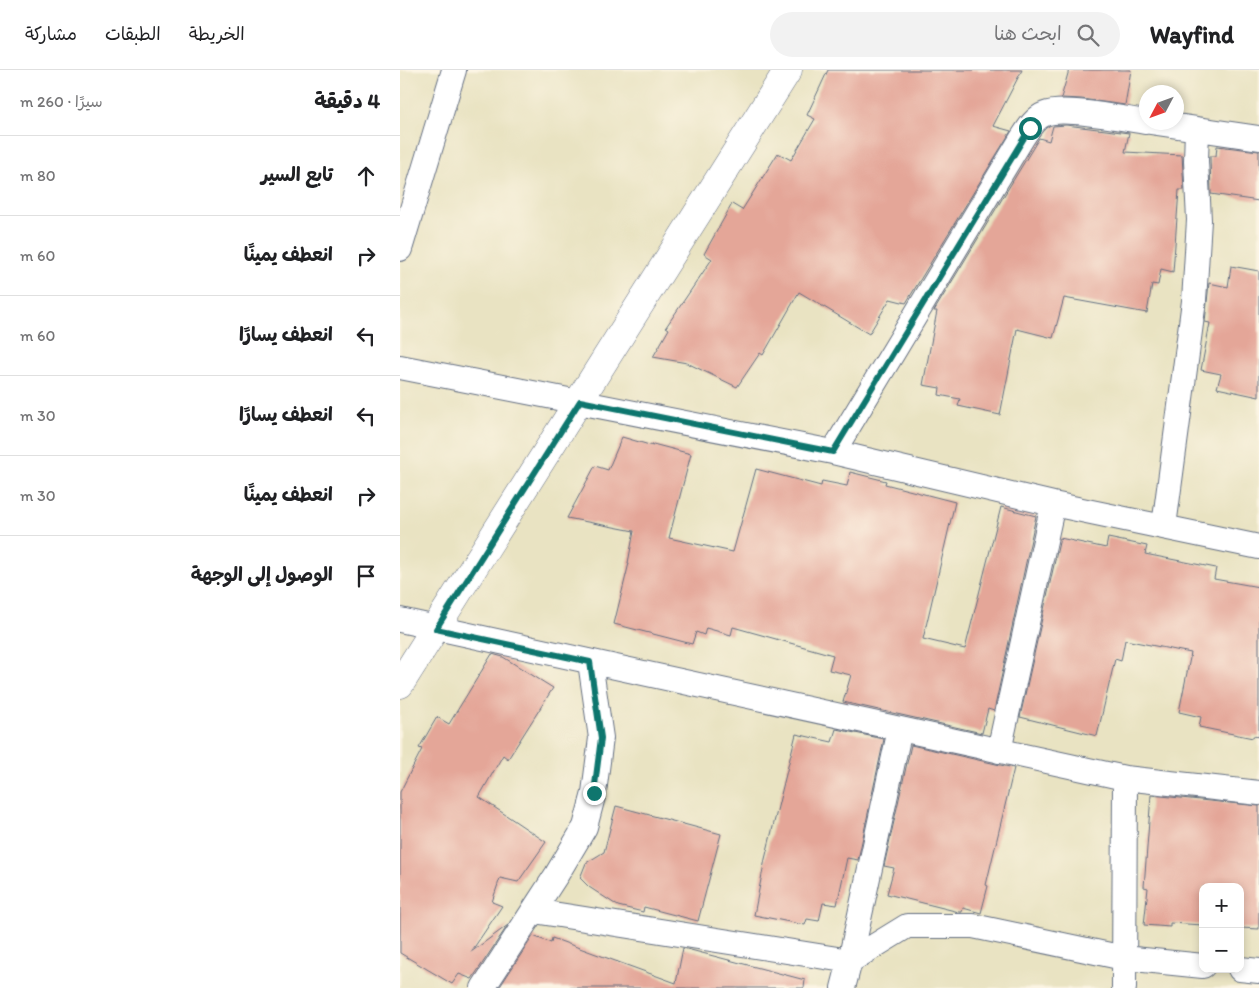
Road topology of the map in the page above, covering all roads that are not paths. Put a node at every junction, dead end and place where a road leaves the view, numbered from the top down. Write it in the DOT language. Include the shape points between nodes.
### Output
graph roads {
  1 [pos="454,70"];
  2 [pos="788,70"];
  3 [pos="1139,121"];
  4 [pos="1184,127"];
  5 [pos="1197,129"];
  6 [pos="1259,138"];
  7 [pos="400,248"];
  8 [pos="400,367"];
  9 [pos="580,401"];
  10 [pos="833,452"];
  11 [pos="1053,504"];
  12 [pos="1164,526"];
  13 [pos="1259,547"];
  14 [pos="400,620"];
  15 [pos="436,629"];
  16 [pos="590,662"];
  17 [pos="400,684"];
  18 [pos="900,729"];
  19 [pos="1000,751"];
  20 [pos="1125,778"];
  21 [pos="1259,793"];
  22 [pos="534,911"];
  23 [pos="1124,958"];
  24 [pos="850,961"];
  25 [pos="1199,966"];
  26 [pos="1244,969"];
  27 [pos="1259,971"];
  28 [pos="483,988"];
  29 [pos="843,988"];
  30 [pos="1124,988"];
  1 -- 7 [label="street"];
  2 -- 9 [label="street"];
  3 -- 10 [label="street" via="1056,112 1044,114 1036,120"];
  4 -- 5 [label="street"];
  5 -- 6 [label="street"];
  5 -- 12 [label="street" via="1199,220 1194,301"];
  8 -- 9 [label="street"];
  9 -- 10 [label="street"];
  9 -- 15 [label="street"];
  10 -- 11 [label="street"];
  11 -- 12 [label="street"];
  11 -- 19 [label="street"];
  12 -- 13 [label="street"];
  14 -- 15 [label="street"];
  15 -- 16 [label="street"];
  15 -- 17 [label="street"];
  16 -- 18 [label="street"];
  16 -- 22 [label="street" via="601,738 594,793 584,827"];
  18 -- 19 [label="street"];
  18 -- 24 [label="street"];
  19 -- 20 [label="street"];
  20 -- 21 [label="street"];
  20 -- 23 [label="street"];
  22 -- 24 [label="street"];
  22 -- 28 [label="street"];
  23 -- 24 [label="street" via="973,926 907,926"];
  23 -- 25 [label="street"];
  23 -- 30 [label="street"];
  24 -- 29 [label="street"];
  26 -- 27 [label="street"];
}
